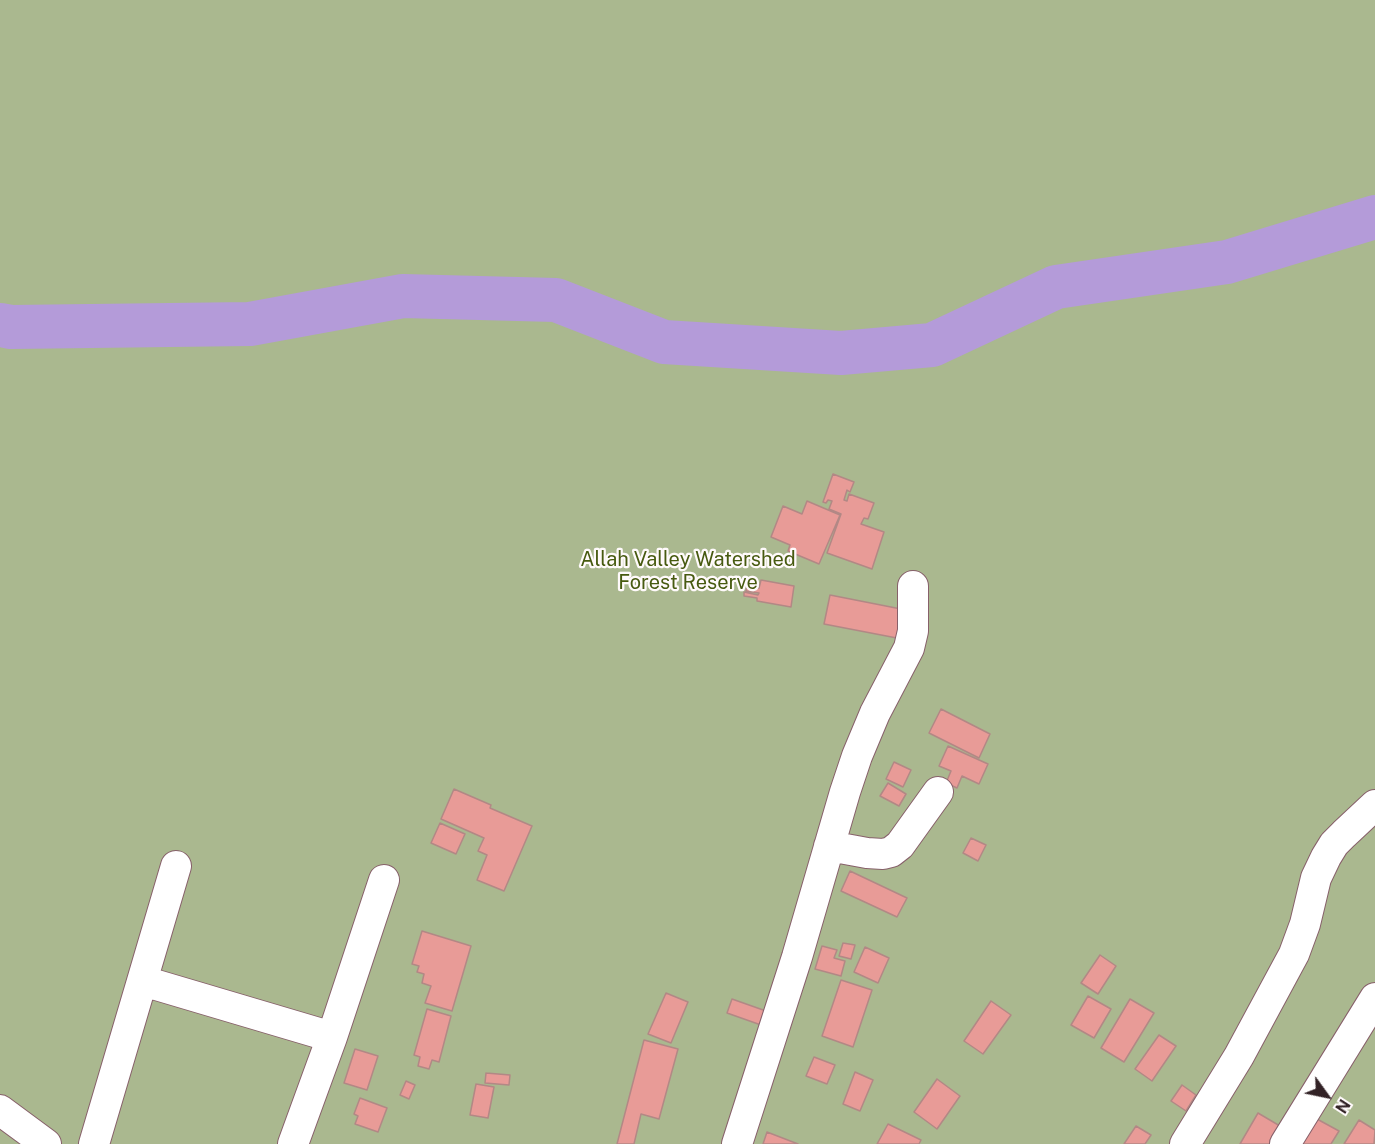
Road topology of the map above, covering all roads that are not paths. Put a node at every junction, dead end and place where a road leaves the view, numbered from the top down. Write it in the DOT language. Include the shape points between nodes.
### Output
graph roads {
  1 [pos="913,586"];
  2 [pos="938,792"];
  3 [pos="1375,805"];
  4 [pos="829,846"];
  5 [pos="176,866"];
  6 [pos="384,880"];
  7 [pos="143,981"];
  8 [pos="1375,998"];
  9 [pos="332,1037"];
  10 [pos="0,1110"];
  11 [pos="46,1144"];
  12 [pos="94,1144"];
  13 [pos="293,1144"];
  14 [pos="737,1144"];
  15 [pos="1185,1144"];
  16 [pos="1285,1144"];
  1 -- 4 [label="street" via="909,648 857,756"];
  2 -- 4 [label="street" via="891,852 867,853"];
  3 -- 15 [label="street" via="1334,844 1326,857 1294,954 1239,1056"];
  4 -- 14 [label="street"];
  5 -- 7 [label="street"];
  6 -- 9 [label="street"];
  7 -- 9 [label="street"];
  7 -- 12 [label="street"];
  8 -- 16 [label="street"];
  9 -- 13 [label="street"];
  10 -- 11 [label="street"];
}
